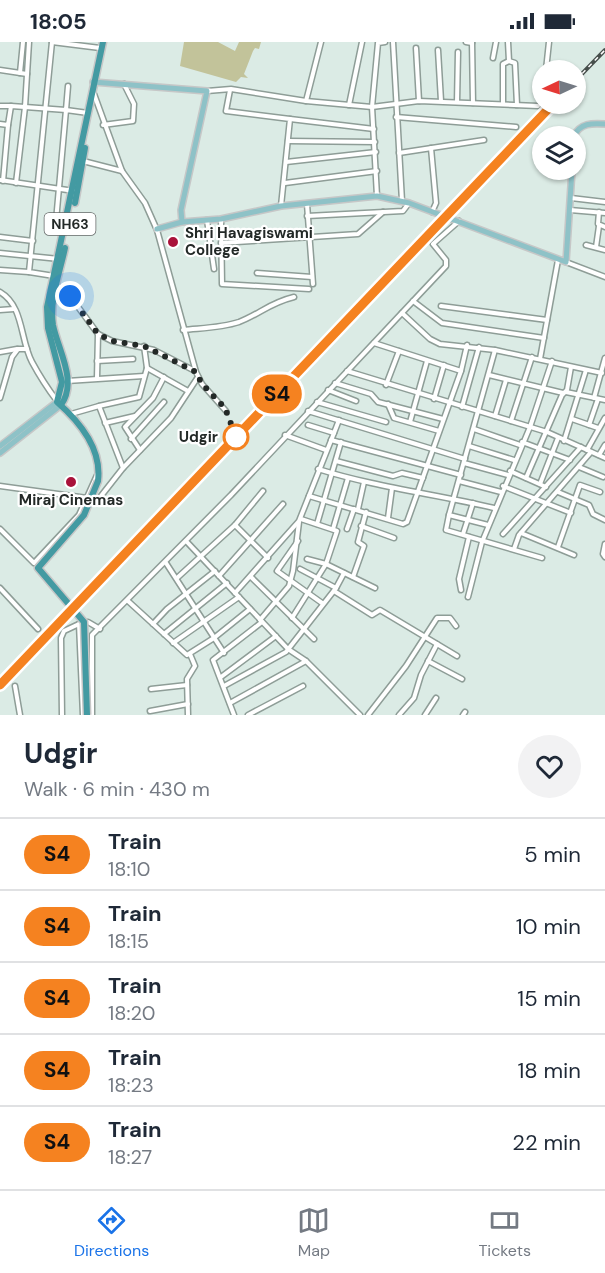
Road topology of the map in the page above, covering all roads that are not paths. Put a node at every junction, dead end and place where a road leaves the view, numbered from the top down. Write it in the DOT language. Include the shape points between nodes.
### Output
graph roads {
  1 [pos="23,42"];
  2 [pos="29,42"];
  3 [pos="52,42"];
  4 [pos="321,42"];
  5 [pos="362,42"];
  6 [pos="385,42"];
  7 [pos="393,42"];
  8 [pos="466,42"];
  9 [pos="496,42"];
  10 [pos="508,42"];
  11 [pos="549,42"];
  12 [pos="472,43"];
  13 [pos="76,44"];
  14 [pos="103,44"];
  15 [pos="91,45"];
  16 [pos="416,48"];
  17 [pos="438,50"];
  18 [pos="458,52"];
  19 [pos="493,58"];
  20 [pos="547,60"];
  21 [pos="509,61"];
  22 [pos="0,70"];
  23 [pos="20,73"];
  24 [pos="27,74"];
  25 [pos="95,82"];
  26 [pos="124,84"];
  27 [pos="68,86"];
  28 [pos="231,89"];
  29 [pos="207,91"];
  30 [pos="94,94"];
  31 [pos="306,101"];
  32 [pos="419,101"];
  33 [pos="441,101"];
  34 [pos="457,102"];
  35 [pos="395,103"];
  36 [pos="473,103"];
  37 [pos="503,104"];
  38 [pos="349,105"];
  39 [pos="517,105"];
  40 [pos="0,106"];
  41 [pos="11,106"];
  42 [pos="532,106"];
  43 [pos="25,107"];
  44 [pos="372,107"];
  45 [pos="45,108"];
  46 [pos="66,110"];
  47 [pos="88,112"];
  48 [pos="396,117"];
  49 [pos="290,119"];
  50 [pos="0,123"];
  51 [pos="605,124"];
  52 [pos="8,125"];
  53 [pos="104,125"];
  54 [pos="583,126"];
  55 [pos="516,127"];
  56 [pos="374,129"];
  57 [pos="484,140"];
  58 [pos="288,141"];
  59 [pos="375,142"];
  60 [pos="431,148"];
  61 [pos="376,153"];
  62 [pos="399,153"];
  63 [pos="81,160"];
  64 [pos="286,162"];
  65 [pos="122,171"];
  66 [pos="377,171"];
  67 [pos="572,180"];
  68 [pos="1,181"];
  69 [pos="16,183"];
  70 [pos="285,183"];
  71 [pos="38,185"];
  72 [pos="59,189"];
  73 [pos="75,191"];
  74 [pos="377,196"];
  75 [pos="571,198"];
  76 [pos="402,201"];
  77 [pos="605,202"];
  78 [pos="409,203"];
  79 [pos="307,204"];
  80 [pos="281,206"];
  81 [pos="570,210"];
  82 [pos="383,212"];
  83 [pos="432,212"];
  84 [pos="599,212"];
  85 [pos="605,213"];
  86 [pos="308,216"];
  87 [pos="221,219"];
  88 [pos="207,220"];
  89 [pos="459,221"];
  90 [pos="182,222"];
  91 [pos="67,223"];
  92 [pos="599,226"];
  93 [pos="605,227"];
  94 [pos="157,229"];
  95 [pos="309,236"];
  96 [pos="0,237"];
  97 [pos="33,241"];
  98 [pos="221,243"];
  99 [pos="586,245"];
  100 [pos="596,247"];
  101 [pos="605,250"];
  102 [pos="0,253"];
  103 [pos="30,256"];
  104 [pos="58,260"];
  105 [pos="558,260"];
  106 [pos="566,262"];
  107 [pos="214,269"];
  108 [pos="0,270"];
  109 [pos="29,273"];
  110 [pos="257,273"];
  111 [pos="312,277"];
  112 [pos="605,277"];
  113 [pos="54,282"];
  114 [pos="312,284"];
  115 [pos="309,289"];
  116 [pos="0,292"];
  117 [pos="294,297"];
  118 [pos="413,301"];
  119 [pos="441,306"];
  120 [pos="14,309"];
  121 [pos="0,310"];
  122 [pos="402,313"];
  123 [pos="547,320"];
  124 [pos="183,330"];
  125 [pos="98,334"];
  126 [pos="544,338"];
  127 [pos="374,343"];
  128 [pos="467,345"];
  129 [pos="144,346"];
  130 [pos="479,347"];
  131 [pos="18,349"];
  132 [pos="27,349"];
  133 [pos="495,350"];
  134 [pos="399,351"];
  135 [pos="0,352"];
  136 [pos="532,357"];
  137 [pos="605,358"];
  138 [pos="133,359"];
  139 [pos="540,359"];
  140 [pos="96,361"];
  141 [pos="427,361"];
  142 [pos="552,361"];
  143 [pos="444,365"];
  144 [pos="572,367"];
  145 [pos="147,368"];
  146 [pos="586,370"];
  147 [pos="347,371"];
  148 [pos="461,371"];
  149 [pos="196,372"];
  150 [pos="602,373"];
  151 [pos="489,375"];
  152 [pos="144,376"];
  153 [pos="164,377"];
  154 [pos="198,377"];
  155 [pos="97,378"];
  156 [pos="506,380"];
  157 [pos="65,381"];
  158 [pos="335,383"];
  159 [pos="523,383"];
  160 [pos="386,385"];
  161 [pos="544,387"];
  162 [pos="328,390"];
  163 [pos="188,391"];
  164 [pos="564,392"];
  165 [pos="417,395"];
  166 [pos="580,396"];
  167 [pos="0,398"];
  168 [pos="596,398"];
  169 [pos="434,399"];
  170 [pos="605,400"];
  171 [pos="356,401"];
  172 [pos="164,402"];
  173 [pos="317,402"];
  174 [pos="449,402"];
  175 [pos="59,404"];
  176 [pos="388,404"];
  177 [pos="99,406"];
  178 [pos="462,407"];
  179 [pos="413,409"];
  180 [pos="226,411"];
  181 [pos="308,411"];
  182 [pos="478,411"];
  183 [pos="70,415"];
  184 [pos="136,416"];
  185 [pos="495,416"];
  186 [pos="605,418"];
  187 [pos="443,419"];
  188 [pos="572,419"];
  189 [pos="339,420"];
  190 [pos="511,421"];
  191 [pos="387,422"];
  192 [pos="410,422"];
  193 [pos="105,423"];
  194 [pos="308,425"];
  195 [pos="589,425"];
  196 [pos="530,427"];
  197 [pos="474,429"];
  198 [pos="598,429"];
  199 [pos="439,431"];
  200 [pos="547,432"];
  201 [pos="334,433"];
  202 [pos="285,435"];
  203 [pos="558,438"];
  204 [pos="131,439"];
  205 [pos="331,440"];
  206 [pos="564,441"];
  207 [pos="341,442"];
  208 [pos="521,443"];
  209 [pos="605,445"];
  210 [pos="0,446"];
  211 [pos="469,446"];
  212 [pos="581,447"];
  213 [pos="538,448"];
  214 [pos="140,450"];
  215 [pos="326,450"];
  216 [pos="433,450"];
  217 [pos="589,451"];
  218 [pos="0,453"];
  219 [pos="552,454"];
  220 [pos="599,455"];
  221 [pos="605,458"];
  222 [pos="514,460"];
  223 [pos="570,460"];
  224 [pos="336,461"];
  225 [pos="465,461"];
  226 [pos="428,464"];
  227 [pos="579,467"];
  228 [pos="123,468"];
  229 [pos="318,469"];
  230 [pos="99,471"];
  231 [pos="509,473"];
  232 [pos="332,474"];
  233 [pos="461,475"];
  234 [pos="603,477"];
  235 [pos="348,478"];
  236 [pos="423,478"];
  237 [pos="526,478"];
  238 [pos="459,481"];
  239 [pos="364,482"];
  240 [pos="540,484"];
  241 [pos="0,486"];
  242 [pos="503,486"];
  243 [pos="546,487"];
  244 [pos="392,488"];
  245 [pos="262,490"];
  246 [pos="420,491"];
  247 [pos="501,492"];
  248 [pos="558,492"];
  249 [pos="600,492"];
  250 [pos="101,496"];
  251 [pos="309,496"];
  252 [pos="87,498"];
  253 [pos="454,498"];
  254 [pos="535,498"];
  255 [pos="575,499"];
  256 [pos="326,501"];
  257 [pos="473,503"];
  258 [pos="547,503"];
  259 [pos="283,504"];
  260 [pos="342,506"];
  261 [pos="494,508"];
  262 [pos="356,509"];
  263 [pos="366,512"];
  264 [pos="571,513"];
  265 [pos="449,515"];
  266 [pos="388,518"];
  267 [pos="300,520"];
  268 [pos="468,520"];
  269 [pos="605,520"];
  270 [pos="317,524"];
  271 [pos="235,525"];
  272 [pos="488,525"];
  273 [pos="362,526"];
  274 [pos="0,529"];
  275 [pos="333,529"];
  276 [pos="347,529"];
  277 [pos="521,533"];
  278 [pos="463,534"];
  279 [pos="503,534"];
  280 [pos="6,535"];
  281 [pos="469,537"];
  282 [pos="394,538"];
  283 [pos="0,541"];
  284 [pos="186,541"];
  285 [pos="298,541"];
  286 [pos="251,542"];
  287 [pos="482,542"];
  288 [pos="605,544"];
  289 [pos="558,547"];
  290 [pos="514,549"];
  291 [pos="574,555"];
  292 [pos="202,557"];
  293 [pos="605,557"];
  294 [pos="268,558"];
  295 [pos="542,558"];
  296 [pos="307,559"];
  297 [pos="165,563"];
  298 [pos="326,564"];
  299 [pos="300,569"];
  300 [pos="215,571"];
  301 [pos="344,573"];
  302 [pos="219,576"];
  303 [pos="251,577"];
  304 [pos="353,577"];
  305 [pos="177,578"];
  306 [pos="318,578"];
  307 [pos="290,581"];
  308 [pos="227,584"];
  309 [pos="0,588"];
  310 [pos="375,588"];
  311 [pos="335,589"];
  312 [pos="461,590"];
  313 [pos="234,593"];
  314 [pos="187,594"];
  315 [pos="309,594"];
  316 [pos="239,597"];
  317 [pos="468,597"];
  318 [pos="128,601"];
  319 [pos="275,603"];
  320 [pos="322,603"];
  321 [pos="197,609"];
  322 [pos="250,609"];
  323 [pos="292,618"];
  324 [pos="261,621"];
  325 [pos="205,623"];
  326 [pos="80,624"];
  327 [pos="153,624"];
  328 [pos="456,626"];
  329 [pos="303,628"];
  330 [pos="38,629"];
  331 [pos="100,629"];
  332 [pos="164,634"];
  333 [pos="276,636"];
  334 [pos="425,637"];
  335 [pos="214,638"];
  336 [pos="314,639"];
  337 [pos="173,643"];
  338 [pos="437,645"];
  339 [pos="288,649"];
  340 [pos="224,653"];
  341 [pos="190,654"];
  342 [pos="457,656"];
  343 [pos="428,661"];
  344 [pos="306,662"];
  345 [pos="221,677"];
  346 [pos="462,679"];
  347 [pos="187,685"];
  348 [pos="15,686"];
  349 [pos="225,686"];
  350 [pos="303,686"];
  351 [pos="151,689"];
  352 [pos="436,698"];
  353 [pos="230,703"];
  354 [pos="188,704"];
  355 [pos="150,711"];
  356 [pos="20,715"];
  357 [pos="63,715"];
  358 [pos="87,715"];
  359 [pos="188,715"];
  360 [pos="234,715"];
  361 [pos="248,715"];
  362 [pos="360,715"];
  363 [pos="368,715"];
  364 [pos="399,715"];
  365 [pos="425,715"];
  1 -- 23 [label="street"];
  2 -- 24 [label="street"];
  3 -- 13 [label="street"];
  3 -- 45 [label="street"];
  4 -- 31 [label="street"];
  5 -- 38 [label="street"];
  6 -- 44 [label="street" via="378,43"];
  7 -- 35 [label="street"];
  8 -- 12 [label="street"];
  9 -- 19 [label="street"];
  10 -- 21 [label="street"];
  11 -- 20 [label="street"];
  12 -- 36 [label="street"];
  13 -- 15 [label="street"];
  14 -- 15 [label="street"];
  14 -- 25 [label="highway, NH63"];
  16 -- 32 [label="street"];
  17 -- 33 [label="street"];
  18 -- 34 [label="street"];
  21 -- 37 [label="street" via="503,64"];
  21 -- 39 [label="street" via="515,63"];
  22 -- 23 [label="street"];
  23 -- 24 [label="street"];
  24 -- 43 [label="street"];
  25 -- 26 [label="main road"];
  25 -- 30 [label="highway, NH63"];
  25 -- 47 [label="highway, NH63"];
  26 -- 29 [label="main road"];
  26 -- 53 [label="street" via="134,104 133,121"];
  27 -- 46 [label="street"];
  28 -- 29 [label="street"];
  28 -- 31 [label="street"];
  28 -- 49 [label="street" via="226,111"];
  29 -- 90 [label="main road" via="181,210"];
  30 -- 53 [label="street"];
  30 -- 63 [label="highway, NH63"];
  31 -- 38 [label="street"];
  32 -- 33 [label="street"];
  32 -- 35 [label="street"];
  33 -- 34 [label="street"];
  34 -- 36 [label="street"];
  35 -- 44 [label="street"];
  35 -- 48 [label="street"];
  36 -- 37 [label="street"];
  37 -- 39 [label="street"];
  38 -- 44 [label="street"];
  39 -- 42 [label="street"];
  40 -- 41 [label="street"];
  41 -- 43 [label="street"];
  41 -- 52 [label="street"];
  43 -- 45 [label="street"];
  43 -- 69 [label="street"];
  44 -- 56 [label="street"];
  45 -- 46 [label="street"];
  45 -- 71 [label="street"];
  46 -- 47 [label="street"];
  46 -- 72 [label="street"];
  47 -- 63 [label="highway, NH63"];
  48 -- 55 [label="street"];
  48 -- 62 [label="street"];
  49 -- 56 [label="street"];
  49 -- 58 [label="street"];
  50 -- 52 [label="street"];
  51 -- 54 [label="main road"];
  52 -- 68 [label="street"];
  53 -- 65 [label="street"];
  56 -- 59 [label="street"];
  57 -- 60 [label="street"];
  58 -- 59 [label="street"];
  58 -- 64 [label="street"];
  59 -- 61 [label="street"];
  60 -- 62 [label="street"];
  60 -- 83 [label="street" via="436,203"];
  61 -- 64 [label="street"];
  61 -- 66 [label="street"];
  62 -- 76 [label="street"];
  63 -- 65 [label="street"];
  63 -- 73 [label="highway, NH63"];
  64 -- 70 [label="street"];
  65 -- 94 [label="street" via="145,203"];
  66 -- 70 [label="street"];
  66 -- 74 [label="street"];
  67 -- 75 [label="main road"];
  68 -- 69 [label="street"];
  69 -- 71 [label="street"];
  70 -- 80 [label="street"];
  71 -- 72 [label="street"];
  71 -- 97 [label="street"];
  72 -- 73 [label="street"];
  72 -- 91 [label="street" via="56,221"];
  73 -- 91 [label="highway, NH63"];
  73 -- 113 [label="highway, NH63"];
  74 -- 76 [label="main road"];
  74 -- 79 [label="main road"];
  75 -- 77 [label="street"];
  75 -- 81 [label="main road"];
  76 -- 78 [label="main road"];
  78 -- 82 [label="street" via="403,211"];
  78 -- 83 [label="main road"];
  79 -- 80 [label="main road"];
  79 -- 86 [label="street"];
  80 -- 87 [label="main road"];
  81 -- 84 [label="street"];
  81 -- 106 [label="main road"];
  82 -- 86 [label="street"];
  82 -- 95 [label="street" via="361,233"];
  83 -- 89 [label="main road"];
  84 -- 85 [label="street"];
  84 -- 92 [label="street"];
  86 -- 95 [label="street"];
  87 -- 88 [label="main road"];
  87 -- 98 [label="street"];
  88 -- 90 [label="main road"];
  88 -- 107 [label="street"];
  89 -- 105 [label="main road"];
  89 -- 118 [label="street" via="435,242 446,266"];
  90 -- 94 [label="main road"];
  91 -- 104 [label="highway, NH63"];
  92 -- 93 [label="street"];
  92 -- 100 [label="street"];
  94 -- 124 [label="street"];
  95 -- 98 [label="street"];
  95 -- 111 [label="street"];
  96 -- 97 [label="street"];
  97 -- 103 [label="street"];
  98 -- 115 [label="street" via="222,284"];
  99 -- 100 [label="street"];
  100 -- 101 [label="street"];
  102 -- 103 [label="street"];
  103 -- 104 [label="street"];
  103 -- 109 [label="street"];
  104 -- 113 [label="highway, NH63"];
  105 -- 106 [label="main road"];
  105 -- 123 [label="street"];
  106 -- 112 [label="street"];
  108 -- 109 [label="street"];
  109 -- 113 [label="street"];
  110 -- 111 [label="street"];
  111 -- 114 [label="street"];
  113 -- 125 [label="street" via="70,296"];
  113 -- 157 [label="highway, NH63" via="47,322"];
  116 -- 120 [label="street"];
  117 -- 124 [label="street" via="273,302 240,321"];
  118 -- 122 [label="street"];
  118 -- 126 [label="street" via="442,323"];
  119 -- 123 [label="street"];
  120 -- 121 [label="street"];
  120 -- 132 [label="street" via="23,326"];
  122 -- 127 [label="street"];
  122 -- 128 [label="street" via="435,342"];
  123 -- 126 [label="street"];
  124 -- 149 [label="street"];
  125 -- 129 [label="street" via="112,341"];
  125 -- 140 [label="street"];
  126 -- 139 [label="street"];
  127 -- 134 [label="street"];
  127 -- 147 [label="street"];
  128 -- 130 [label="street"];
  128 -- 148 [label="street"];
  129 -- 145 [label="street"];
  129 -- 149 [label="street"];
  130 -- 133 [label="street"];
  130 -- 178 [label="street"];
  131 -- 132 [label="street"];
  131 -- 135 [label="street"];
  131 -- 167 [label="street"];
  132 -- 175 [label="street"];
  133 -- 136 [label="street"];
  133 -- 151 [label="street"];
  134 -- 141 [label="street"];
  134 -- 160 [label="street"];
  136 -- 139 [label="street"];
  136 -- 159 [label="street"];
  137 -- 150 [label="street"];
  138 -- 140 [label="street"];
  139 -- 142 [label="street"];
  140 -- 155 [label="street"];
  141 -- 143 [label="street"];
  141 -- 165 [label="street"];
  142 -- 144 [label="street"];
  142 -- 161 [label="street"];
  143 -- 148 [label="street"];
  143 -- 169 [label="street"];
  144 -- 146 [label="street"];
  144 -- 164 [label="street"];
  145 -- 152 [label="street"];
  145 -- 153 [label="street"];
  146 -- 150 [label="street"];
  146 -- 166 [label="street"];
  147 -- 158 [label="street"];
  147 -- 160 [label="street"];
  148 -- 174 [label="street"];
  149 -- 154 [label="street"];
  150 -- 168 [label="street"];
  151 -- 156 [label="street"];
  151 -- 182 [label="street"];
  152 -- 155 [label="street"];
  152 -- 177 [label="street" via="137,399"];
  153 -- 163 [label="street"];
  153 -- 184 [label="street" via="153,398"];
  154 -- 163 [label="street"];
  154 -- 180 [label="street"];
  155 -- 157 [label="street"];
  156 -- 159 [label="street"];
  156 -- 185 [label="street"];
  157 -- 175 [label="highway, NH63"];
  158 -- 162 [label="street"];
  158 -- 176 [label="street" via="371,394 378,402"];
  159 -- 161 [label="street"];
  159 -- 190 [label="street"];
  160 -- 165 [label="street"];
  161 -- 164 [label="street"];
  161 -- 196 [label="street"];
  162 -- 171 [label="street"];
  162 -- 173 [label="street"];
  163 -- 214 [label="street" via="171,418"];
  164 -- 166 [label="street"];
  164 -- 200 [label="street"];
  165 -- 169 [label="street"];
  165 -- 179 [label="street"];
  166 -- 168 [label="street"];
  166 -- 188 [label="street"];
  168 -- 170 [label="street"];
  168 -- 195 [label="street"];
  169 -- 174 [label="street"];
  172 -- 204 [label="street"];
  173 -- 181 [label="street"];
  173 -- 191 [label="street"];
  174 -- 178 [label="street"];
  174 -- 187 [label="street"];
  175 -- 183 [label="highway"];
  175 -- 210 [label="main road"];
  175 -- 218 [label="main road"];
  176 -- 179 [label="street"];
  176 -- 192 [label="street" via="394,418"];
  177 -- 183 [label="street"];
  177 -- 193 [label="street"];
  178 -- 182 [label="street"];
  179 -- 187 [label="street"];
  179 -- 192 [label="street"];
  181 -- 189 [label="street"];
  181 -- 202 [label="street"];
  182 -- 185 [label="street"];
  182 -- 197 [label="street"];
  183 -- 230 [label="highway" via="96,452"];
  184 -- 193 [label="street"];
  184 -- 204 [label="street" via="125,427"];
  185 -- 190 [label="street"];
  186 -- 198 [label="street"];
  187 -- 199 [label="street"];
  188 -- 195 [label="street"];
  188 -- 206 [label="street"];
  189 -- 201 [label="street"];
  189 -- 216 [label="street"];
  190 -- 196 [label="street"];
  192 -- 199 [label="street"];
  193 -- 228 [label="street"];
  194 -- 201 [label="street"];
  195 -- 198 [label="street"];
  196 -- 200 [label="street"];
  196 -- 208 [label="street"];
  197 -- 208 [label="street"];
  197 -- 211 [label="street"];
  198 -- 217 [label="street"];
  199 -- 216 [label="street"];
  200 -- 203 [label="street"];
  200 -- 213 [label="street"];
  201 -- 205 [label="street"];
  202 -- 215 [label="street"];
  202 -- 284 [label="street"];
  203 -- 206 [label="street"];
  203 -- 219 [label="street"];
  204 -- 214 [label="street"];
  205 -- 207 [label="street"];
  205 -- 215 [label="street"];
  206 -- 212 [label="street"];
  207 -- 224 [label="street"];
  207 -- 226 [label="street"];
  208 -- 213 [label="street"];
  208 -- 222 [label="street"];
  209 -- 220 [label="street"];
  211 -- 222 [label="street"];
  211 -- 225 [label="street"];
  212 -- 217 [label="street"];
  212 -- 223 [label="street"];
  213 -- 219 [label="street"];
  213 -- 237 [label="street"];
  214 -- 228 [label="street"];
  215 -- 229 [label="street"];
  216 -- 225 [label="street"];
  216 -- 226 [label="street"];
  217 -- 220 [label="street"];
  217 -- 227 [label="street"];
  219 -- 223 [label="street"];
  219 -- 240 [label="street"];
  220 -- 221 [label="street"];
  222 -- 231 [label="street"];
  223 -- 243 [label="street"];
  224 -- 232 [label="street"];
  224 -- 236 [label="street" via="393,476 402,473"];
  225 -- 231 [label="street"];
  225 -- 233 [label="street"];
  226 -- 233 [label="street"];
  226 -- 236 [label="street"];
  227 -- 234 [label="street"];
  227 -- 248 [label="street"];
  228 -- 250 [label="street"];
  229 -- 232 [label="street"];
  229 -- 251 [label="street"];
  230 -- 252 [label="street"];
  230 -- 358 [label="highway, bridge" via="84,515 38,568 84,622"];
  231 -- 237 [label="street"];
  231 -- 242 [label="street"];
  232 -- 235 [label="street"];
  232 -- 256 [label="street"];
  233 -- 238 [label="street"];
  235 -- 239 [label="street"];
  235 -- 260 [label="street"];
  236 -- 246 [label="street"];
  237 -- 240 [label="street"];
  238 -- 247 [label="street"];
  238 -- 253 [label="street"];
  239 -- 244 [label="street"];
  239 -- 262 [label="street"];
  240 -- 243 [label="street"];
  241 -- 252 [label="street"];
  242 -- 247 [label="street"];
  242 -- 254 [label="street"];
  243 -- 254 [label="street"];
  244 -- 246 [label="street"];
  244 -- 266 [label="street"];
  245 -- 271 [label="street"];
  246 -- 253 [label="street"];
  246 -- 266 [label="street" via="405,524"];
  247 -- 261 [label="street"];
  248 -- 255 [label="street"];
  248 -- 258 [label="street"];
  249 -- 255 [label="street" via="582,484"];
  251 -- 256 [label="street"];
  251 -- 267 [label="street"];
  252 -- 280 [label="street" via="79,514 34,563"];
  253 -- 257 [label="street"];
  253 -- 265 [label="street"];
  254 -- 258 [label="street"];
  254 -- 279 [label="street"];
  255 -- 264 [label="street"];
  255 -- 269 [label="street" via="589,505 593,513"];
  256 -- 260 [label="street"];
  256 -- 270 [label="street"];
  257 -- 261 [label="street"];
  257 -- 268 [label="street"];
  258 -- 264 [label="street"];
  258 -- 277 [label="street"];
  259 -- 286 [label="street"];
  260 -- 262 [label="street"];
  260 -- 275 [label="street"];
  261 -- 272 [label="street"];
  262 -- 263 [label="street"];
  262 -- 276 [label="street"];
  263 -- 266 [label="street"];
  263 -- 273 [label="street"];
  264 -- 289 [label="street"];
  265 -- 268 [label="street"];
  265 -- 278 [label="street" via="445,528"];
  267 -- 270 [label="street"];
  267 -- 285 [label="street"];
  267 -- 294 [label="street"];
  268 -- 272 [label="street"];
  268 -- 278 [label="street"];
  270 -- 275 [label="street"];
  271 -- 286 [label="street"];
  271 -- 292 [label="street"];
  272 -- 287 [label="street"];
  273 -- 282 [label="street"];
  273 -- 304 [label="street" via="358,542 364,546"];
  274 -- 280 [label="street"];
  275 -- 298 [label="street" via="337,531"];
  277 -- 289 [label="street"];
  277 -- 290 [label="street"];
  278 -- 281 [label="street"];
  280 -- 283 [label="street"];
  281 -- 287 [label="street"];
  281 -- 312 [label="street" via="459,579"];
  284 -- 292 [label="street"];
  284 -- 297 [label="street"];
  285 -- 307 [label="street"];
  285 -- 307 [label="street" via="277,571"];
  286 -- 294 [label="street"];
  286 -- 302 [label="street"];
  287 -- 290 [label="street"];
  287 -- 317 [label="street"];
  288 -- 293 [label="street"];
  289 -- 291 [label="street"];
  290 -- 295 [label="street"];
  292 -- 300 [label="street"];
  292 -- 305 [label="street"];
  294 -- 303 [label="street"];
  296 -- 298 [label="street"];
  297 -- 305 [label="street"];
  297 -- 318 [label="street"];
  298 -- 301 [label="street"];
  298 -- 306 [label="street"];
  299 -- 306 [label="street"];
  300 -- 302 [label="street"];
  300 -- 314 [label="street"];
  301 -- 304 [label="street"];
  301 -- 311 [label="street"];
  302 -- 308 [label="street"];
  303 -- 313 [label="street"];
  303 -- 319 [label="street"];
  304 -- 310 [label="street"];
  305 -- 314 [label="street"];
  306 -- 311 [label="street"];
  306 -- 315 [label="street"];
  307 -- 315 [label="street"];
  307 -- 319 [label="street"];
  308 -- 313 [label="street"];
  308 -- 321 [label="street"];
  309 -- 330 [label="street"];
  311 -- 320 [label="street"];
  311 -- 334 [label="street" via="372,615 379,609"];
  313 -- 316 [label="street"];
  314 -- 321 [label="street"];
  314 -- 327 [label="street"];
  315 -- 320 [label="street"];
  315 -- 323 [label="street"];
  316 -- 322 [label="street"];
  316 -- 325 [label="street"];
  318 -- 327 [label="street"];
  318 -- 331 [label="street"];
  319 -- 323 [label="street"];
  319 -- 324 [label="street"];
  320 -- 329 [label="street"];
  321 -- 325 [label="street"];
  321 -- 332 [label="street"];
  322 -- 324 [label="street"];
  322 -- 335 [label="street"];
  323 -- 329 [label="street"];
  324 -- 333 [label="street"];
  324 -- 340 [label="street"];
  325 -- 335 [label="street"];
  325 -- 337 [label="street"];
  326 -- 331 [label="street" via="88,622"];
  326 -- 357 [label="street" via="64,631 61,638"];
  326 -- 358 [label="street"];
  327 -- 332 [label="street"];
  328 -- 334 [label="street" via="450,618 441,616"];
  329 -- 336 [label="street"];
  329 -- 339 [label="street"];
  331 -- 358 [label="street" via="91,640"];
  332 -- 337 [label="street"];
  333 -- 339 [label="street"];
  333 -- 345 [label="street"];
  334 -- 338 [label="street"];
  334 -- 363 [label="street"];
  335 -- 340 [label="street"];
  335 -- 341 [label="street"];
  337 -- 341 [label="street"];
  338 -- 342 [label="street"];
  338 -- 343 [label="street"];
  339 -- 344 [label="street"];
  339 -- 349 [label="street"];
  340 -- 345 [label="street" via="213,660"];
  341 -- 347 [label="street" via="194,669"];
  343 -- 346 [label="street"];
  343 -- 364 [label="street" via="414,698"];
  344 -- 353 [label="street"];
  344 -- 362 [label="street"];
  345 -- 349 [label="street"];
  347 -- 351 [label="street"];
  347 -- 354 [label="street"];
  348 -- 356 [label="street"];
  349 -- 353 [label="street"];
  350 -- 361 [label="street"];
  352 -- 365 [label="street"];
  353 -- 360 [label="street"];
  354 -- 355 [label="street"];
  354 -- 359 [label="street"];
}
